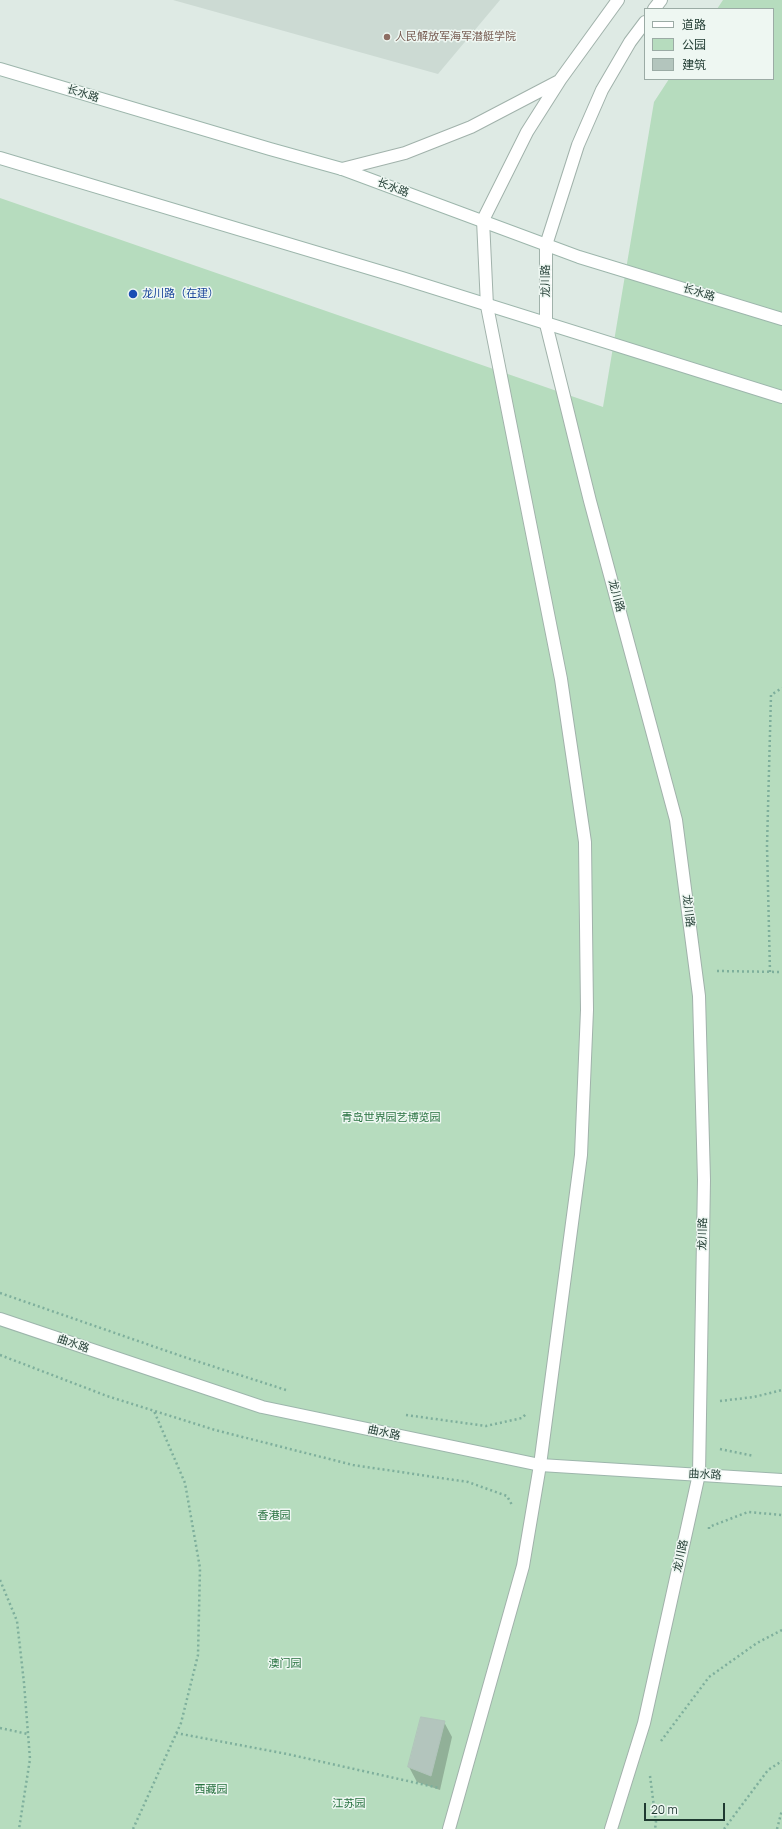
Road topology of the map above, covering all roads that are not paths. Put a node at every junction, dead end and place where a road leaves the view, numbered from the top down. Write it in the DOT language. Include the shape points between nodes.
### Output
graph roads {
  1 [pos="618,0"];
  2 [pos="661,0"];
  3 [pos="655,8"];
  4 [pos="644,23"];
  5 [pos="0,69"];
  6 [pos="560,80"];
  7 [pos="0,158"];
  8 [pos="342,169"];
  9 [pos="484,220"];
  10 [pos="546,245"];
  11 [pos="487,306"];
  12 [pos="782,318"];
  13 [pos="546,324"];
  14 [pos="782,397"];
  15 [pos="0,1319"];
  16 [pos="540,1465"];
  17 [pos="699,1474"];
  18 [pos="782,1480"];
  19 [pos="449,1829"];
  20 [pos="610,1829"];
  1 -- 6 [label="street"];
  2 -- 3 [label="street"];
  4 -- 10 [label="street, 龙川路" via="602,90 578,145"];
  5 -- 8 [label="street, 长水路"];
  6 -- 8 [label="street" via="471,127 405,154"];
  6 -- 9 [label="street" via="527,132"];
  7 -- 11 [label="street" via="402,278"];
  8 -- 9 [label="street, 长水路"];
  9 -- 10 [label="street, 长水路"];
  9 -- 11 [label="street"];
  10 -- 12 [label="street, 长水路"];
  10 -- 13 [label="street, 龙川路"];
  11 -- 13 [label="street"];
  11 -- 16 [label="street" via="561,679 585,842 587,1010 581,1155"];
  13 -- 14 [label="street"];
  13 -- 17 [label="street, 龙川路" via="590,502 676,820 699,996 704,1180"];
  15 -- 16 [label="street, 曲水路" via="262,1407"];
  16 -- 17 [label="street, 曲水路"];
  16 -- 19 [label="street" via="523,1566"];
  17 -- 18 [label="street, 曲水路"];
  17 -- 20 [label="street, 龙川路" via="644,1723"];
}
